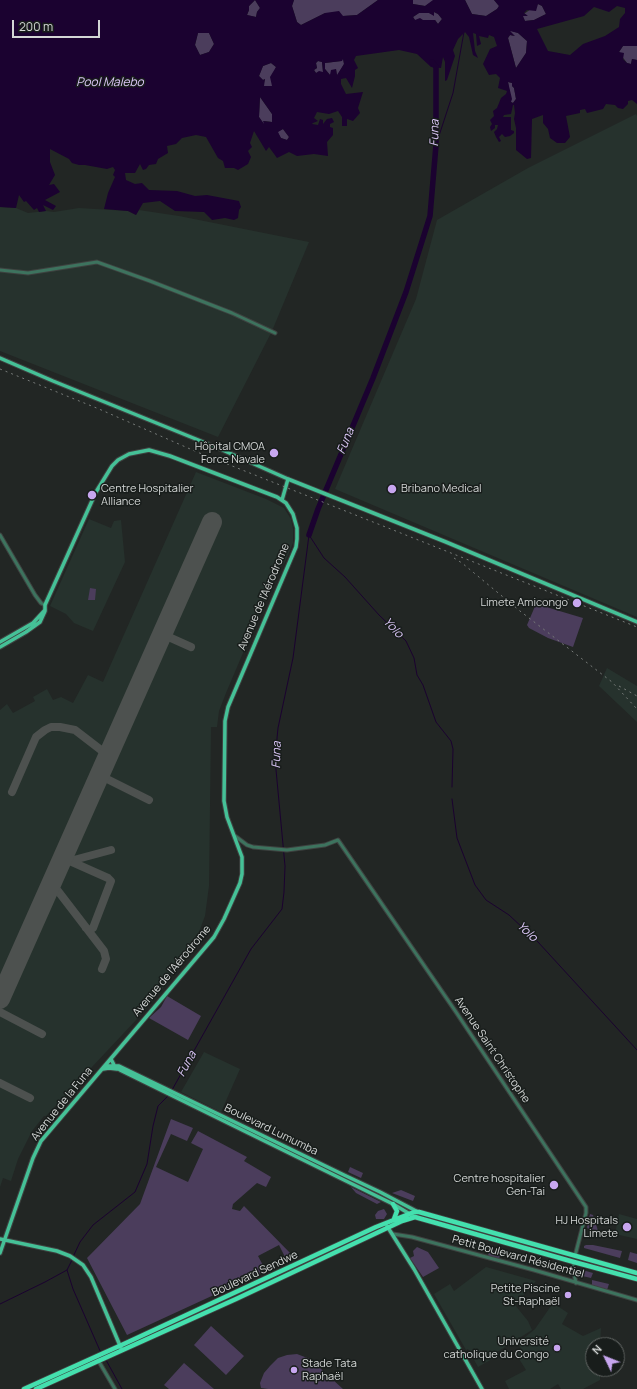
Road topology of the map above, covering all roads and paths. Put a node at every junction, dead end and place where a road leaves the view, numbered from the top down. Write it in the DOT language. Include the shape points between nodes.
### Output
graph roads {
  1 [pos="0,270"];
  2 [pos="275,333"];
  3 [pos="0,358"];
  4 [pos="288,479"];
  5 [pos="282,500"];
  6 [pos="0,535"];
  7 [pos="45,607"];
  8 [pos="637,622"];
  9 [pos="0,642"];
  10 [pos="0,647"];
  11 [pos="235,836"];
  12 [pos="114,1054"];
  13 [pos="111,1059"];
  14 [pos="105,1066"];
  15 [pos="117,1067"];
  16 [pos="102,1070"];
  17 [pos="175,1095"];
  18 [pos="393,1204"];
  19 [pos="419,1212"];
  20 [pos="410,1213"];
  21 [pos="415,1217"];
  22 [pos="394,1219"];
  23 [pos="385,1223"];
  24 [pos="389,1228"];
  25 [pos="393,1234"];
  26 [pos="0,1239"];
  27 [pos="4,1240"];
  28 [pos="0,1253"];
  29 [pos="575,1256"];
  30 [pos="574,1262"];
  31 [pos="637,1274"];
  32 [pos="637,1279"];
  33 [pos="576,1282"];
  34 [pos="637,1300"];
  35 [pos="122,1348"];
  36 [pos="99,1358"];
  37 [pos="24,1389"];
  38 [pos="36,1389"];
  39 [pos="115,1389"];
  40 [pos="482,1389"];
  1 -- 2 [label="street" via="28,273 97,262 232,313"];
  3 -- 4 [label="main road"];
  4 -- 5 [label="main road"];
  4 -- 8 [label="main road"];
  5 -- 7 [label="main road" via="165,454 149,450 129,454 118,460 105,475"];
  5 -- 11 [label="main road, Avenue de l’Aérodrome" via="296,522 296,547 225,721 224,801"];
  6 -- 7 [label="street" via="35,596"];
  7 -- 9 [label="main road" via="33,623"];
  7 -- 10 [label="main road" via="42,620 35,627"];
  11 -- 12 [label="main road, Avenue de l’Aérodrome" via="242,857 242,874 220,928"];
  11 -- 29 [label="street, Avenue Saint Christophe" via="247,845 277,850 325,845 338,840 586,1207"];
  12 -- 13 [label="main road, Avenue de l’Aérodrome"];
  12 -- 15 [label="main road"];
  13 -- 14 [label="main road, Avenue de la Funa"];
  13 -- 15 [label="main road"];
  14 -- 15 [label="main road"];
  14 -- 16 [label="main road, Avenue de la Funa"];
  15 -- 16 [label="main road"];
  15 -- 17 [label="main road, Boulevard Lumumba"];
  16 -- 27 [label="main road, Avenue de la Funa" via="41,1141 32,1158"];
  17 -- 18 [label="main road, Boulevard Lumumba"];
  17 -- 19 [label="main road, Boulevard Lumumba"];
  18 -- 20 [label="main road, Boulevard Lumumba"];
  18 -- 22 [label="highway" via="397,1211"];
  19 -- 20 [label="highway, Boulevard Lumumba"];
  19 -- 29 [label="highway, Boulevard Lumumba"];
  20 -- 21 [label="main road, Boulevard Lumumba"];
  20 -- 22 [label="highway, Boulevard Sendwe"];
  21 -- 24 [label="highway, Boulevard Sendwe"];
  21 -- 30 [label="highway, Boulevard Lumumba"];
  22 -- 23 [label="highway, Boulevard Sendwe"];
  23 -- 24 [label="main road"];
  23 -- 35 [label="highway, Boulevard Sendwe"];
  24 -- 25 [label="main road"];
  24 -- 35 [label="highway, Boulevard Sendwe"];
  25 -- 33 [label="street, Petit Boulevard Résidentiel"];
  25 -- 40 [label="main road"];
  26 -- 27 [label="main road"];
  27 -- 28 [label="main road, Avenue de la Funa"];
  27 -- 35 [label="main road" via="57,1251 70,1256 87,1270"];
  29 -- 30 [label="street, Avenue Saint Christophe"];
  29 -- 31 [label="highway, Boulevard Lumumba"];
  30 -- 32 [label="highway, Boulevard Lumumba"];
  30 -- 33 [label="street, Avenue Saint Christophe"];
  33 -- 34 [label="street, Petit Boulevard Résidentiel"];
  35 -- 36 [label="highway, Boulevard Sendwe"];
  36 -- 37 [label="highway"];
  36 -- 38 [label="highway"];
  36 -- 39 [label="street"];
}
